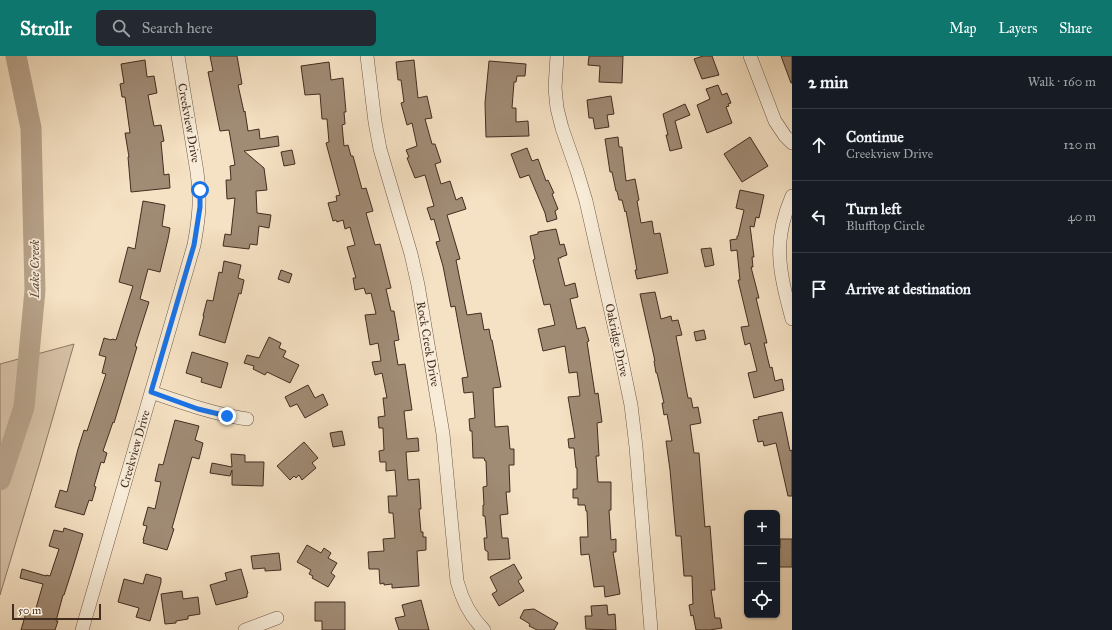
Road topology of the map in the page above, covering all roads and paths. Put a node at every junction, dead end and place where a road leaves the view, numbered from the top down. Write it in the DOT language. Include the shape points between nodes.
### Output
graph roads {
  1 [pos="178,56"];
  2 [pos="367,56"];
  3 [pos="557,56"];
  4 [pos="750,56"];
  5 [pos="792,143"];
  6 [pos="792,196"];
  7 [pos="792,319"];
  8 [pos="151,392"];
  9 [pos="247,419"];
  10 [pos="277,618"];
  11 [pos="82,630"];
  12 [pos="245,630"];
  13 [pos="484,630"];
  14 [pos="651,630"];
  1 -- 8 [label="street, Creekview Drive" via="200,190 200,207 194,245"];
  2 -- 13 [label="street, Rock Creek Drive" via="380,149 418,285 443,434 456,581 464,603"];
  3 -- 14 [label="street, Oakridge Drive" via="557,108 586,201 631,405"];
  4 -- 5 [label="street" via="775,121"];
  6 -- 7 [label="street" via="786,210 780,240 783,281"];
  8 -- 9 [label="street" via="198,409"];
  8 -- 11 [label="street, Creekview Drive"];
  10 -- 12 [label="street"];
}
